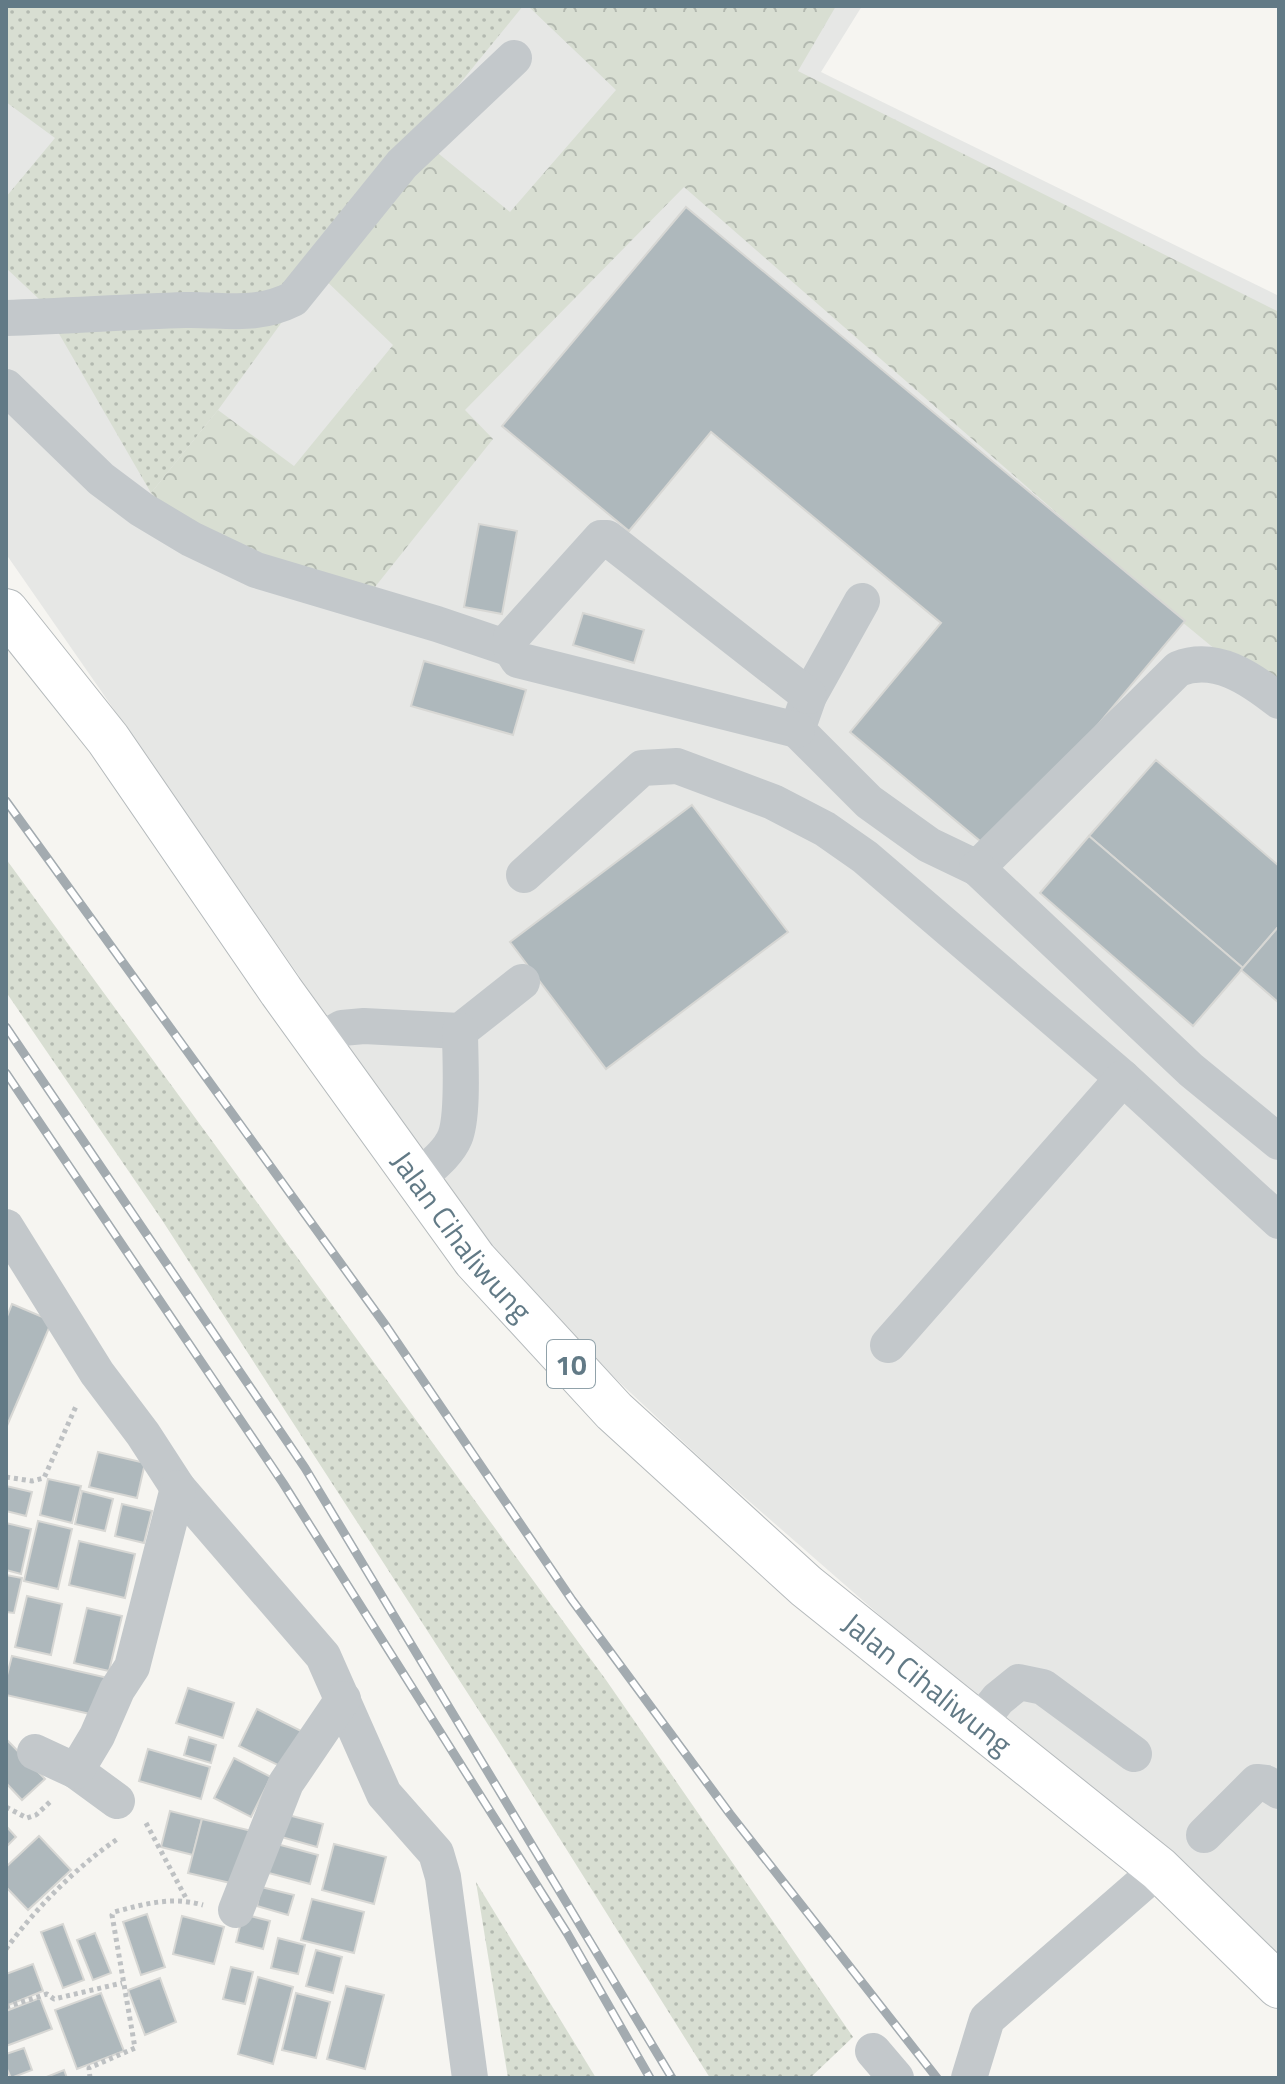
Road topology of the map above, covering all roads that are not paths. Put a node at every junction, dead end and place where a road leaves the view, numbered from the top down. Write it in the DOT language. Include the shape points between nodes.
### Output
graph roads {
  1 [pos="514,58"];
  2 [pos="6,318"];
  3 [pos="6,387"];
  4 [pos="862,601"];
  5 [pos="6,611"];
  6 [pos="511,649"];
  7 [pos="809,696"];
  8 [pos="1279,701"];
  9 [pos="797,730"];
  10 [pos="977,868"];
  11 [pos="524,875"];
  12 [pos="522,982"];
  13 [pos="460,1031"];
  14 [pos="319,1041"];
  15 [pos="1191,1070"];
  16 [pos="1123,1078"];
  17 [pos="1173,1124"];
  18 [pos="1279,1142"];
  19 [pos="417,1179"];
  20 [pos="1279,1221"];
  21 [pos="6,1227"];
  22 [pos="888,1345"];
  23 [pos="178,1488"];
  24 [pos="343,1699"];
  25 [pos="978,1724"];
  26 [pos="35,1752"];
  27 [pos="1134,1754"];
  28 [pos="76,1771"];
  29 [pos="1279,1791"];
  30 [pos="130,1821"];
  31 [pos="1204,1835"];
  32 [pos="1159,1869"];
  33 [pos="236,1910"];
  34 [pos="1279,1986"];
  35 [pos="470,2078"];
  36 [pos="969,2078"];
  1 -- 2 [label="street" via="402,164 293,299 252,312"];
  3 -- 6 [label="street" via="101,479 191,539 256,570"];
  4 -- 7 [label="street"];
  5 -- 14 [label="highway, Jalan Cihaliwung / 10" via="108,739"];
  6 -- 7 [label="street" via="511,638 601,538 607,538"];
  6 -- 9 [label="street" via="518,660"];
  7 -- 9 [label="street"];
  8 -- 10 [label="street" via="1252,679 1224,668 1193,663 1178,669"];
  9 -- 10 [label="street" via="869,802 929,845"];
  10 -- 15 [label="street"];
  11 -- 16 [label="street" via="642,768 677,766 773,802 835,836"];
  12 -- 13 [label="street"];
  13 -- 14 [label="street" via="364,1026 342,1028"];
  13 -- 19 [label="street" via="455,1136"];
  14 -- 19 [label="highway, Jalan Cihaliwung / 10"];
  15 -- 17 [label="street"];
  15 -- 18 [label="street"];
  16 -- 17 [label="street"];
  16 -- 22 [label="street"];
  17 -- 20 [label="street"];
  19 -- 25 [label="highway, Jalan Cihaliwung / 10" via="475,1260 614,1411 806,1586"];
  21 -- 23 [label="street" via="97,1373"];
  23 -- 24 [label="street" via="323,1656"];
  23 -- 28 [label="street" via="132,1667"];
  24 -- 33 [label="street" via="286,1783"];
  24 -- 35 [label="street" via="384,1794 436,1853"];
  25 -- 27 [label="street" via="1019,1682 1043,1687"];
  25 -- 32 [label="highway, Jalan Cihaliwung / 10"];
  26 -- 28 [label="street"];
  28 -- 30 [label="street"];
  29 -- 31 [label="street" via="1257,1782"];
  32 -- 34 [label="highway, Jalan Cihaliwung / 10"];
  32 -- 36 [label="street" via="987,2019"];
}
